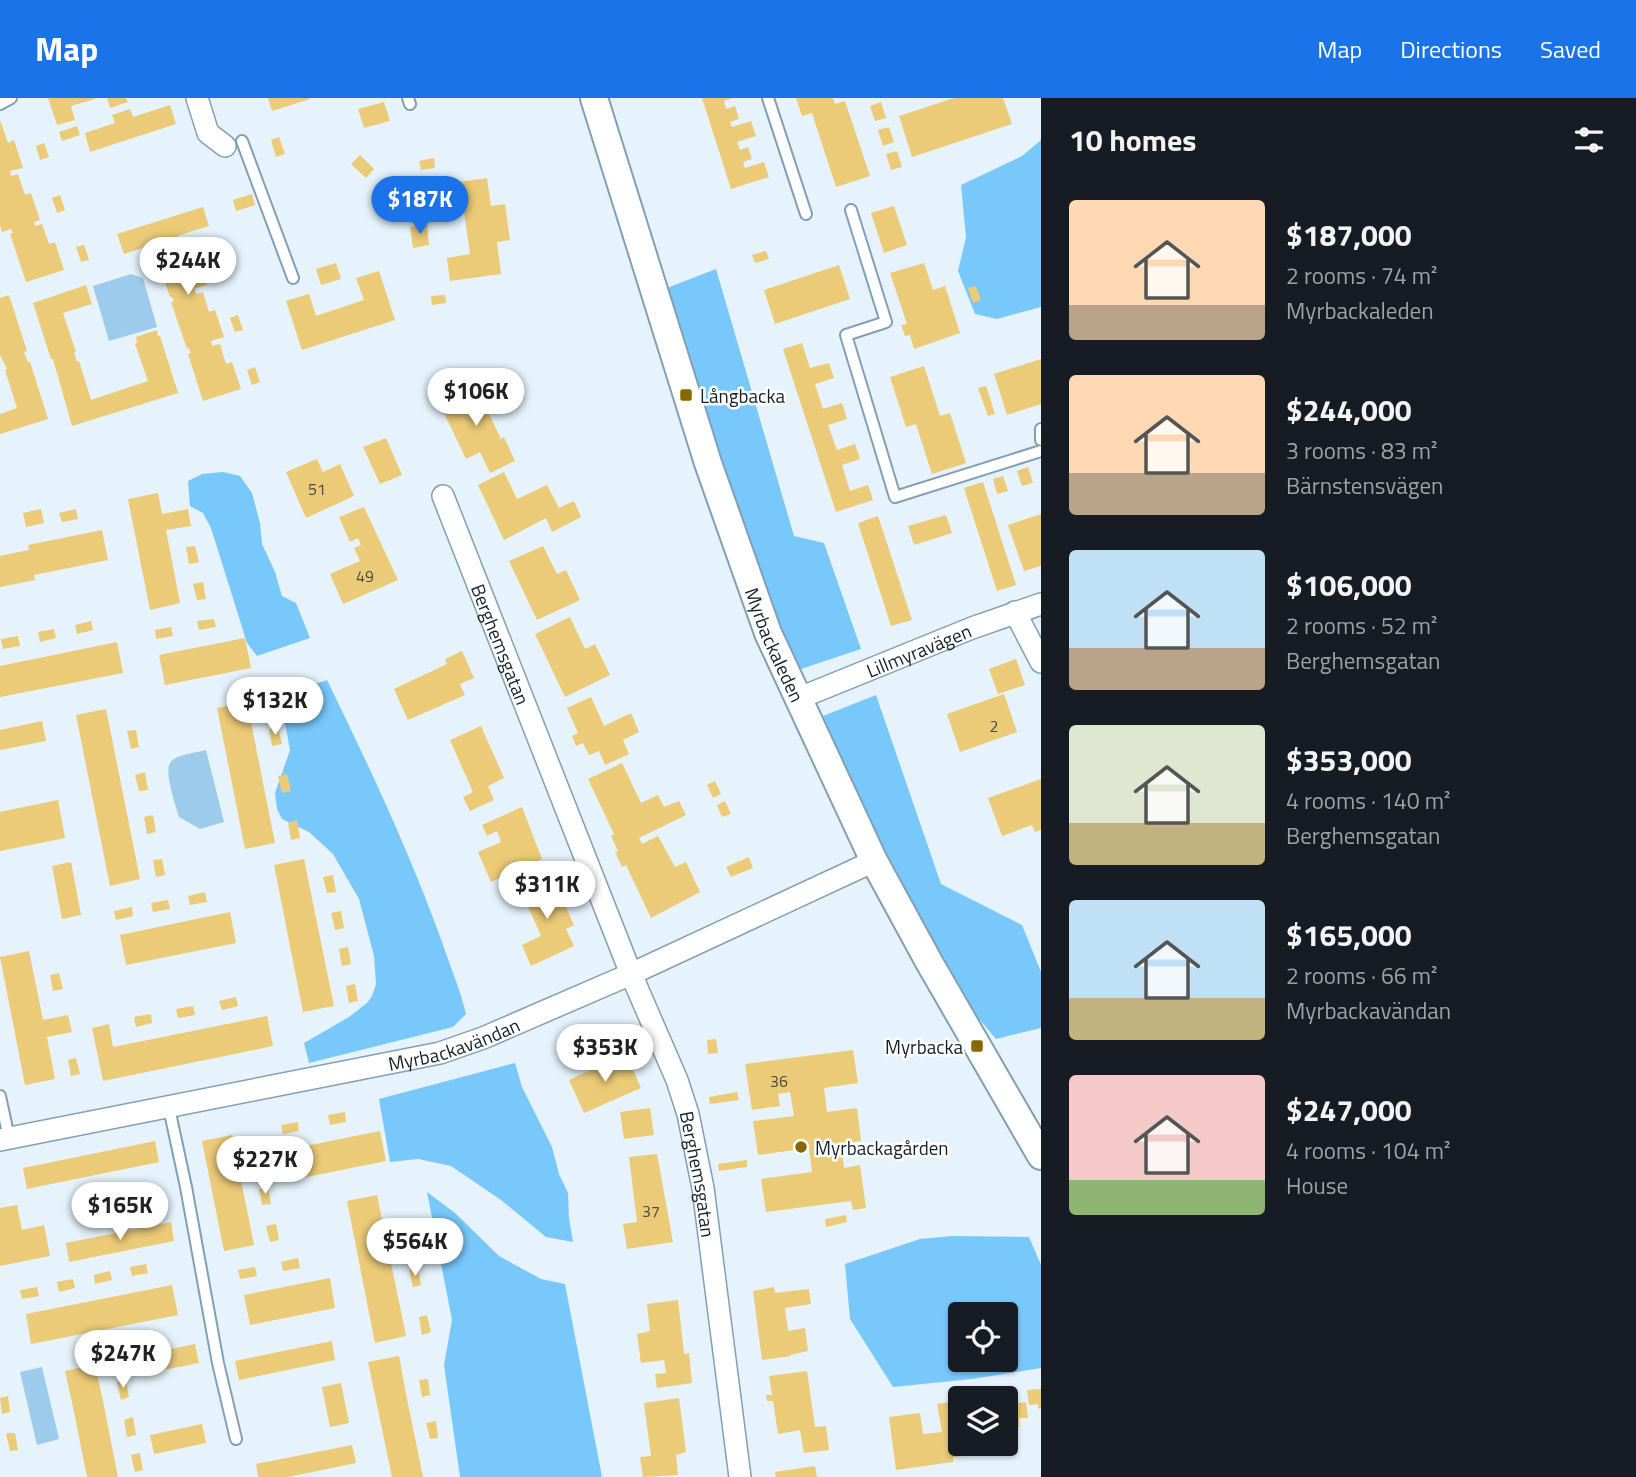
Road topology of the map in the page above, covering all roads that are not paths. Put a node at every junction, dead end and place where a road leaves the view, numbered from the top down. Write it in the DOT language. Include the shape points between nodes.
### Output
graph roads {
  1 [pos="11,98"];
  2 [pos="197,98"];
  3 [pos="594,98"];
  4 [pos="768,98"];
  5 [pos="0,104"];
  6 [pos="233,143"];
  7 [pos="851,209"];
  8 [pos="806,214"];
  9 [pos="293,278"];
  10 [pos="1041,429"];
  11 [pos="1041,440"];
  12 [pos="1041,451"];
  13 [pos="443,496"];
  14 [pos="1041,604"];
  15 [pos="1015,612"];
  16 [pos="1041,662"];
  17 [pos="797,699"];
  18 [pos="874,861"];
  19 [pos="631,974"];
  20 [pos="0,1096"];
  21 [pos="169,1108"];
  22 [pos="4,1139"];
  23 [pos="1041,1156"];
  24 [pos="236,1439"];
  25 [pos="740,1477"];
  1 -- 5 [label="lane"];
  2 -- 6 [label="street" via="208,133"];
  3 -- 17 [label="street, Myrbackaleden" via="728,526"];
  4 -- 8 [label="lane"];
  6 -- 9 [label="lane"];
  7 -- 12 [label="lane" via="886,322 846,335 895,497"];
  10 -- 11 [label="lane"];
  13 -- 19 [label="street, Berghemsgatan"];
  14 -- 15 [label="street, Lillmyravägen"];
  15 -- 16 [label="street"];
  15 -- 17 [label="street, Lillmyravägen"];
  17 -- 18 [label="street, Myrbackaleden"];
  18 -- 19 [label="street, Myrbackavändan"];
  18 -- 23 [label="street, Myrbackaleden"];
  19 -- 21 [label="street, Myrbackavändan" via="440,1052"];
  19 -- 25 [label="street, Berghemsgatan" via="688,1114 703,1188"];
  20 -- 22 [label="lane, Myrbackavändan"];
  21 -- 22 [label="street, Myrbackavändan"];
  21 -- 24 [label="lane"];
}
